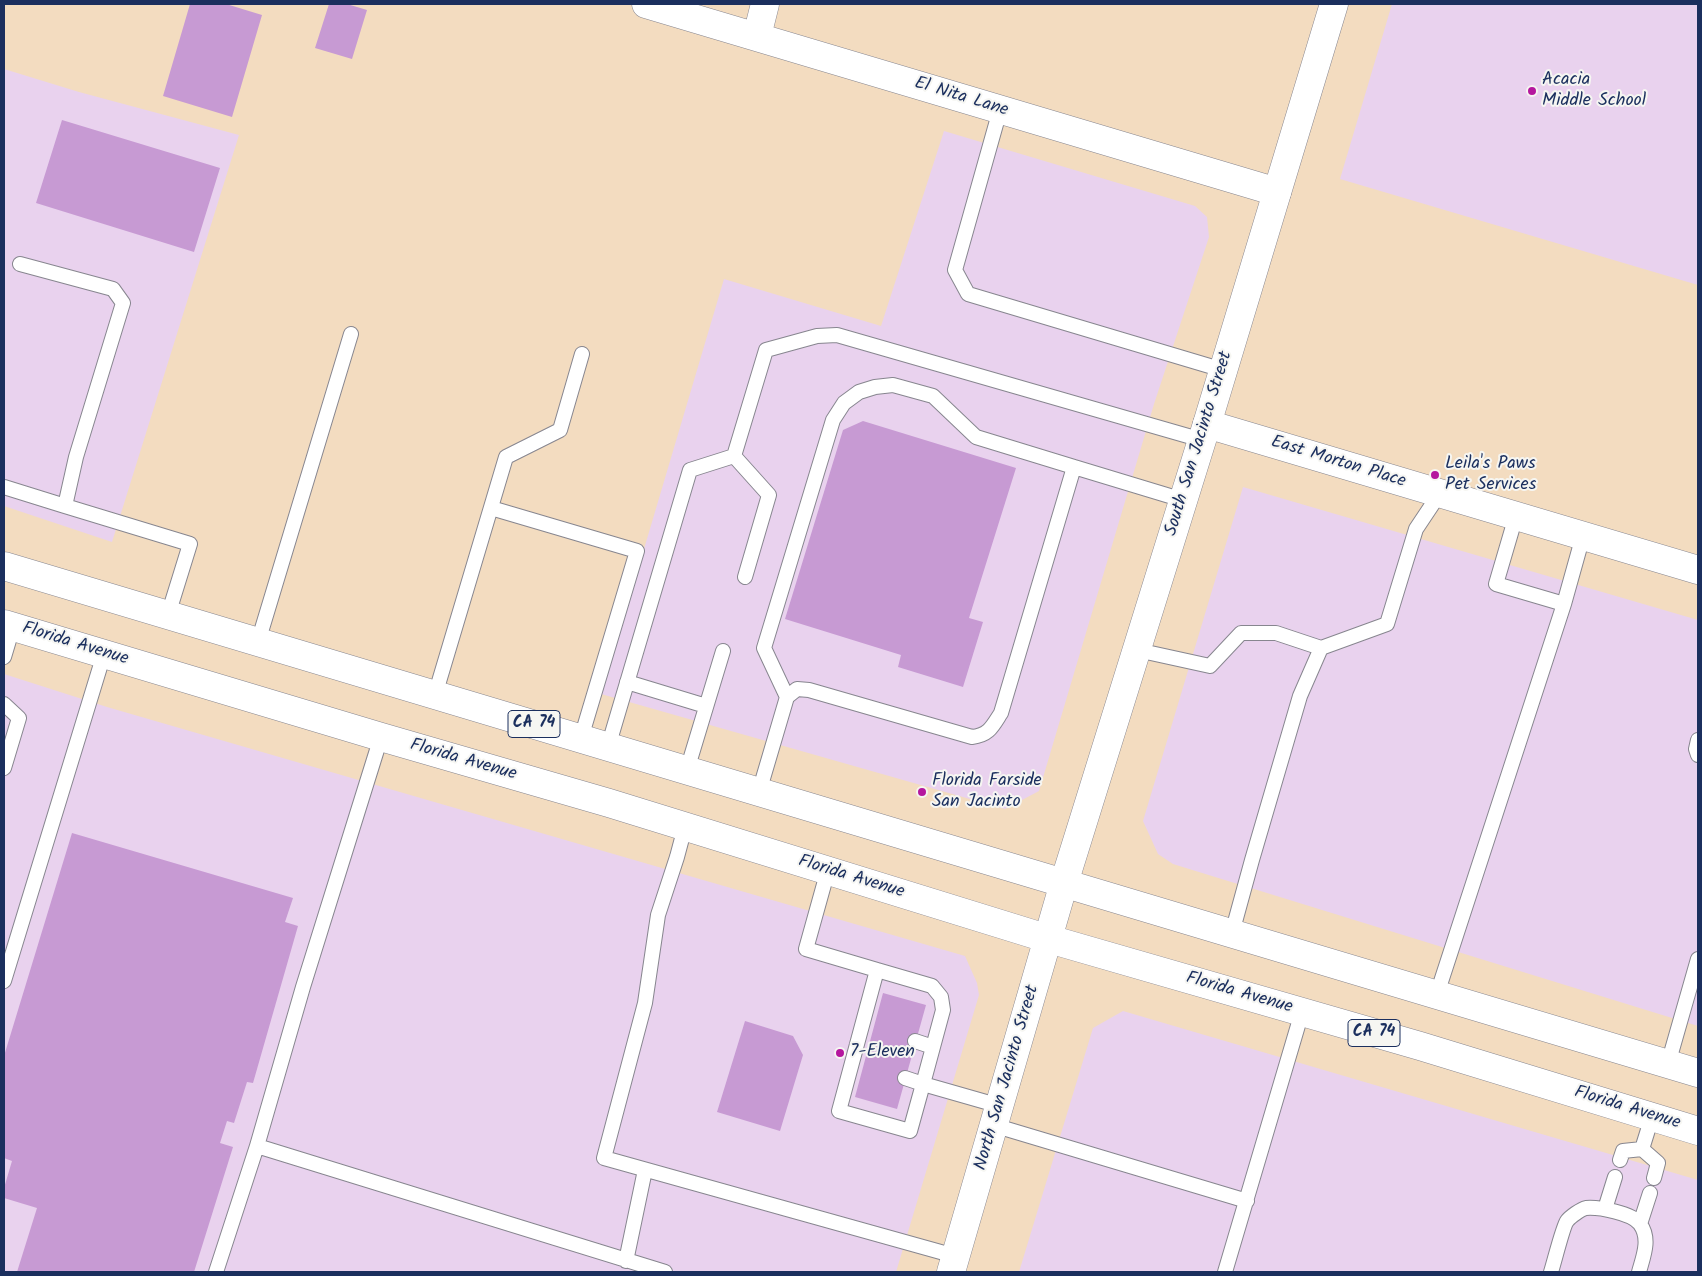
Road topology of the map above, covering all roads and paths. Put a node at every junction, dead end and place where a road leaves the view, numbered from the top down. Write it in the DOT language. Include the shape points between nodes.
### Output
graph roads {
  1 [pos="646,4"];
  2 [pos="765,4"];
  3 [pos="1334,4"];
  4 [pos="757,36"];
  5 [pos="1000,110"];
  6 [pos="1277,192"];
  7 [pos="20,264"];
  8 [pos="351,334"];
  9 [pos="582,354"];
  10 [pos="1223,370"];
  11 [pos="1204,432"];
  12 [pos="734,456"];
  13 [pos="1074,467"];
  14 [pos="4,487"];
  15 [pos="1440,493"];
  16 [pos="1183,500"];
  17 [pos="65,506"];
  18 [pos="491,508"];
  19 [pos="1516,516"];
  20 [pos="1583,536"];
  21 [pos="4,566"];
  22 [pos="1698,570"];
  23 [pos="745,577"];
  24 [pos="1564,604"];
  25 [pos="168,615"];
  26 [pos="8,625"];
  27 [pos="258,642"];
  28 [pos="1321,648"];
  29 [pos="1137,650"];
  30 [pos="723,651"];
  31 [pos="104,654"];
  32 [pos="4,657"];
  33 [pos="627,682"];
  34 [pos="435,695"];
  35 [pos="787,697"];
  36 [pos="4,704"];
  37 [pos="706,706"];
  38 [pos="381,737"];
  39 [pos="581,738"];
  40 [pos="1698,740"];
  41 [pos="608,747"];
  42 [pos="1698,755"];
  43 [pos="4,768"];
  44 [pos="687,770"];
  45 [pos="759,792"];
  46 [pos="685,827"];
  47 [pos="828,870"];
  48 [pos="1064,883"];
  49 [pos="1232,933"];
  50 [pos="1049,939"];
  51 [pos="1698,959"];
  52 [pos="877,970"];
  53 [pos="4,981"];
  54 [pos="1437,994"];
  55 [pos="1302,1012"];
  56 [pos="915,1041"];
  57 [pos="933,1047"];
  58 [pos="1668,1064"];
  59 [pos="1698,1073"];
  60 [pos="905,1078"];
  61 [pos="923,1084"];
  62 [pos="996,1115"];
  63 [pos="1652,1117"];
  64 [pos="1698,1131"];
  65 [pos="257,1146"];
  66 [pos="1642,1149"];
  67 [pos="1620,1160"];
  68 [pos="645,1170"];
  69 [pos="1615,1177"];
  70 [pos="1654,1178"];
  71 [pos="1650,1193"];
  72 [pos="1247,1200"];
  73 [pos="1605,1209"];
  74 [pos="1640,1224"];
  75 [pos="626,1261"];
  76 [pos="953,1264"];
  77 [pos="216,1272"];
  78 [pos="664,1272"];
  79 [pos="1226,1272"];
  80 [pos="1551,1272"];
  81 [pos="1639,1272"];
  1 -- 4 [label="main road, El Nita Lane"];
  2 -- 4 [label="main road"];
  3 -- 6 [label="main road, South San Jacinto Street"];
  4 -- 5 [label="main road, El Nita Lane"];
  5 -- 6 [label="main road, El Nita Lane"];
  5 -- 10 [label="lane" via="955,270 968,294"];
  6 -- 10 [label="main road, South San Jacinto Street"];
  7 -- 17 [label="lane" via="112,289 123,303 76,457"];
  8 -- 27 [label="lane"];
  9 -- 18 [label="lane" via="560,430 506,457"];
  10 -- 11 [label="main road, South San Jacinto Street"];
  11 -- 12 [label="lane" via="837,335 817,336 766,350"];
  11 -- 15 [label="main road, East Morton Place"];
  11 -- 16 [label="main road, South San Jacinto Street"];
  12 -- 23 [label="lane" via="770,495"];
  12 -- 33 [label="lane" via="690,470"];
  13 -- 16 [label="lane"];
  13 -- 35 [label="lane" via="1001,713 991,729 981,736 972,737 810,690 798,689"];
  13 -- 35 [label="lane" via="976,437 934,396 893,385 859,392 844,403 833,420 764,648"];
  14 -- 17 [label="lane"];
  15 -- 19 [label="main road, East Morton Place"];
  15 -- 28 [label="lane" via="1416,529 1387,624"];
  16 -- 29 [label="main road, South San Jacinto Street"];
  17 -- 25 [label="lane" via="190,544"];
  18 -- 34 [label="lane"];
  18 -- 39 [label="lane" via="637,551"];
  19 -- 20 [label="main road, East Morton Place"];
  19 -- 24 [label="lane" via="1496,584"];
  20 -- 22 [label="main road, East Morton Place"];
  20 -- 24 [label="lane"];
  21 -- 25 [label="main road, CA 74"];
  24 -- 54 [label="lane"];
  25 -- 27 [label="main road, CA 74"];
  26 -- 31 [label="main road, Florida Avenue / CA 74"];
  26 -- 32 [label="lane"];
  27 -- 34 [label="main road, CA 74"];
  28 -- 29 [label="lane" via="1276,633 1241,633 1210,666"];
  28 -- 49 [label="lane" via="1300,696"];
  29 -- 48 [label="main road, South San Jacinto Street"];
  30 -- 37 [label="lane"];
  31 -- 38 [label="main road, Florida Avenue / CA 74"];
  31 -- 53 [label="lane"];
  33 -- 37 [label="lane"];
  33 -- 41 [label="lane"];
  34 -- 39 [label="main road, CA 74"];
  35 -- 45 [label="lane"];
  36 -- 43 [label="lane" via="19,718"];
  37 -- 44 [label="lane"];
  38 -- 46 [label="main road, Florida Avenue / CA 74"];
  38 -- 65 [label="lane"];
  39 -- 41 [label="main road, CA 74"];
  40 -- 42 [label="lane"];
  41 -- 44 [label="main road, CA 74"];
  44 -- 45 [label="main road, CA 74"];
  45 -- 48 [label="main road, CA 74"];
  46 -- 47 [label="main road, Florida Avenue / CA 74"];
  46 -- 68 [label="lane" via="658,915 646,1003 604,1158"];
  47 -- 50 [label="main road, Florida Avenue / CA 74"];
  47 -- 52 [label="lane" via="806,949"];
  48 -- 49 [label="main road, CA 74"];
  48 -- 50 [label="main road, North San Jacinto Street"];
  49 -- 54 [label="main road, CA 74"];
  50 -- 55 [label="main road, Florida Avenue / CA 74"];
  50 -- 62 [label="main road, North San Jacinto Street"];
  51 -- 58 [label="lane"];
  52 -- 57 [label="lane" via="932,986 942,996 943,1010"];
  52 -- 61 [label="lane" via="868,1028 839,1111 910,1131"];
  54 -- 58 [label="main road, CA 74"];
  55 -- 63 [label="main road, Florida Avenue / CA 74"];
  55 -- 72 [label="lane"];
  56 -- 57 [label="lane"];
  57 -- 61 [label="lane"];
  58 -- 59 [label="main road, CA 74"];
  60 -- 61 [label="lane"];
  61 -- 62 [label="lane"];
  62 -- 72 [label="lane"];
  62 -- 76 [label="main road, North San Jacinto Street"];
  63 -- 64 [label="main road, Florida Avenue / CA 74"];
  63 -- 66 [label="lane"];
  65 -- 75 [label="lane"];
  65 -- 77 [label="lane"];
  66 -- 67 [label="lane" via="1623,1151"];
  66 -- 70 [label="lane" via="1658,1162"];
  68 -- 75 [label="lane"];
  68 -- 76 [label="lane"];
  69 -- 73 [label="lane"];
  71 -- 74 [label="lane"];
  72 -- 79 [label="lane"];
  73 -- 74 [label="lane" via="1631,1217"];
  73 -- 80 [label="lane" via="1584,1208 1567,1221"];
  74 -- 81 [label="lane" via="1646,1249"];
  75 -- 78 [label="lane"];
}
